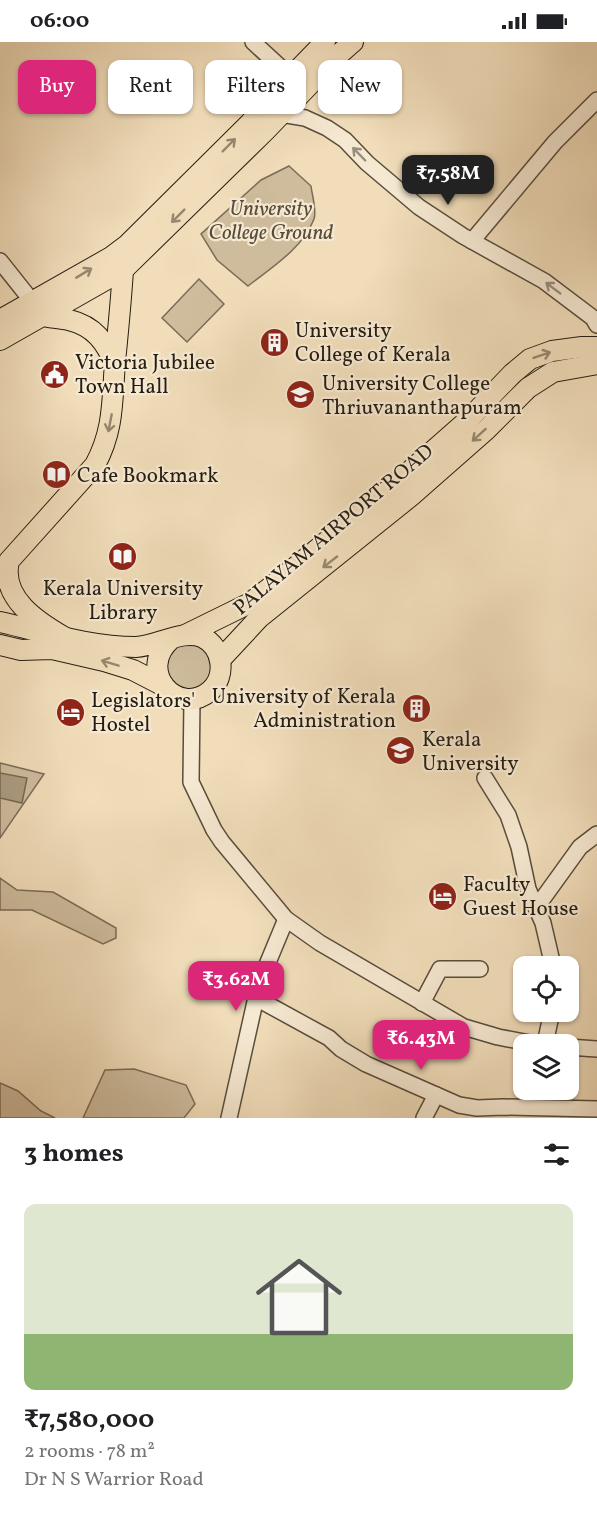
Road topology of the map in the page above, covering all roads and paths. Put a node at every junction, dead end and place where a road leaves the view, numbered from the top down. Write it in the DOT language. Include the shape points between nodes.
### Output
graph roads {
  1 [pos="254,42"];
  2 [pos="326,42"];
  3 [pos="353,42"];
  4 [pos="273,60"];
  5 [pos="306,62"];
  6 [pos="306,88"];
  7 [pos="597,100"];
  8 [pos="258,114"];
  9 [pos="281,114"];
  10 [pos="472,241"];
  11 [pos="0,261"];
  12 [pos="123,270"];
  13 [pos="39,309"];
  14 [pos="0,320"];
  15 [pos="597,325"];
  16 [pos="0,340"];
  17 [pos="597,347"];
  18 [pos="597,364"];
  19 [pos="115,365"];
  20 [pos="0,622"];
  21 [pos="0,634"];
  22 [pos="178,637"];
  23 [pos="58,643"];
  24 [pos="0,645"];
  25 [pos="220,660"];
  26 [pos="164,686"];
  27 [pos="192,699"];
  28 [pos="485,778"];
  29 [pos="597,834"];
  30 [pos="536,908"];
  31 [pos="286,919"];
  32 [pos="551,956"];
  33 [pos="480,969"];
  34 [pos="256,998"];
  35 [pos="422,1003"];
  36 [pos="513,1040"];
  37 [pos="579,1047"];
  38 [pos="597,1048"];
  39 [pos="436,1095"];
  40 [pos="597,1109"];
  41 [pos="229,1118"];
  42 [pos="424,1118"];
  1 -- 4 [label="street"];
  2 -- 5 [label="main road"];
  3 -- 6 [label="main road"];
  7 -- 10 [label="street" via="555,142"];
  13 -- 8 [label="main road, one-way" via="127,245"];
  10 -- 9 [label="street, one-way" via="419,207 327,128 305,118"];
  9 -- 12 [label="main road, one-way"];
  15 -- 10 [label="street, one-way" via="544,281"];
  11 -- 13 [label="street"];
  12 -- 13 [label="main road"];
  12 -- 19 [label="main road"];
  13 -- 14 [label="main road"];
  13 -- 16 [label="main road"];
  13 -- 19 [label="main road" via="93,330 104,341"];
  22 -- 17 [label="main road, PALAYAM AIRPORT ROAD, one-way" via="250,603 281,579 468,420 530,359 552,351"];
  18 -- 25 [label="main road, PALAYAM AIRPORT ROAD, one-way" via="553,372 528,388 411,496 259,618"];
  19 -- 23 [label="main road, one-way" via="114,404 99,458 3,570 10,599"];
  20 -- 23 [label="main road"];
  21 -- 23 [label="main road"];
  22 -- 23 [label="main road, PALAYAM AIRPORT ROAD" via="153,645 123,647"];
  22 -- 25 [label="main road" via="203,638 211,643"];
  22 -- 26 [label="main road" via="158,655 156,666"];
  23 -- 24 [label="main road" via="21,650"];
  26 -- 23 [label="main road, one-way" via="133,670"];
  25 -- 27 [label="main road" via="216,685"];
  26 -- 27 [label="main road" via="181,698"];
  27 -- 31 [label="street" via="191,782 222,842"];
  28 -- 30 [label="street" via="508,815"];
  29 -- 30 [label="street" via="580,847"];
  30 -- 32 [label="street"];
  31 -- 34 [label="street"];
  31 -- 35 [label="street"];
  33 -- 35 [label="street" via="440,969"];
  34 -- 39 [label="street" via="329,1038 366,1064"];
  34 -- 41 [label="street"];
  35 -- 36 [label="street" via="464,1027"];
  37 -- 38 [label="street"];
  39 -- 40 [label="street" via="477,1108"];
  39 -- 42 [label="street"];
}
